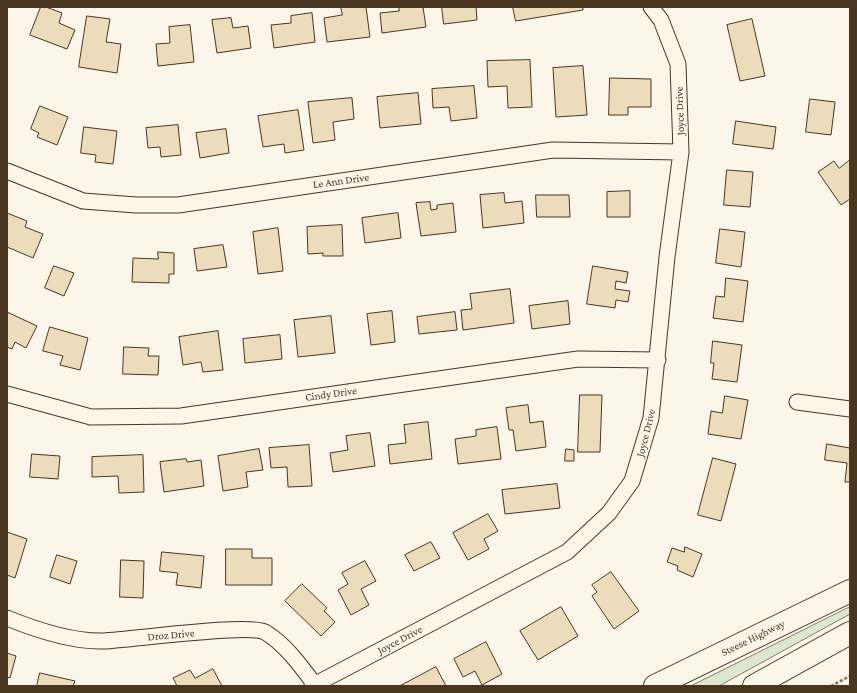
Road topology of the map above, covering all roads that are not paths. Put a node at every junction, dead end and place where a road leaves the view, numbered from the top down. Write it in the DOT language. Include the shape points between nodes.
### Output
graph roads {
  1 [pos="651,7"];
  2 [pos="681,152"];
  3 [pos="7,170"];
  4 [pos="658,360"];
  5 [pos="7,394"];
  6 [pos="798,402"];
  7 [pos="850,409"];
  8 [pos="850,590"];
  9 [pos="7,618"];
  10 [pos="850,633"];
  11 [pos="314,685"];
  12 [pos="655,686"];
  13 [pos="754,686"];
  1 -- 2 [label="street, Joyce Drive" via="661,20 678,64"];
  2 -- 3 [label="street, Le Ann Drive" via="553,150 178,205 83,201"];
  2 -- 4 [label="street, Joyce Drive" via="667,257"];
  4 -- 5 [label="street, Cindy Drive" via="578,358 181,416 91,417"];
  4 -- 11 [label="street, Joyce Drive" via="652,418 641,454 632,481 609,513 567,552"];
  6 -- 7 [label="street"];
  8 -- 12 [label="highway, Steese Highway"];
  9 -- 11 [label="street, Droz Drive" via="59,635 102,641 236,630 264,632 294,656"];
  10 -- 13 [label="highway"];
}
